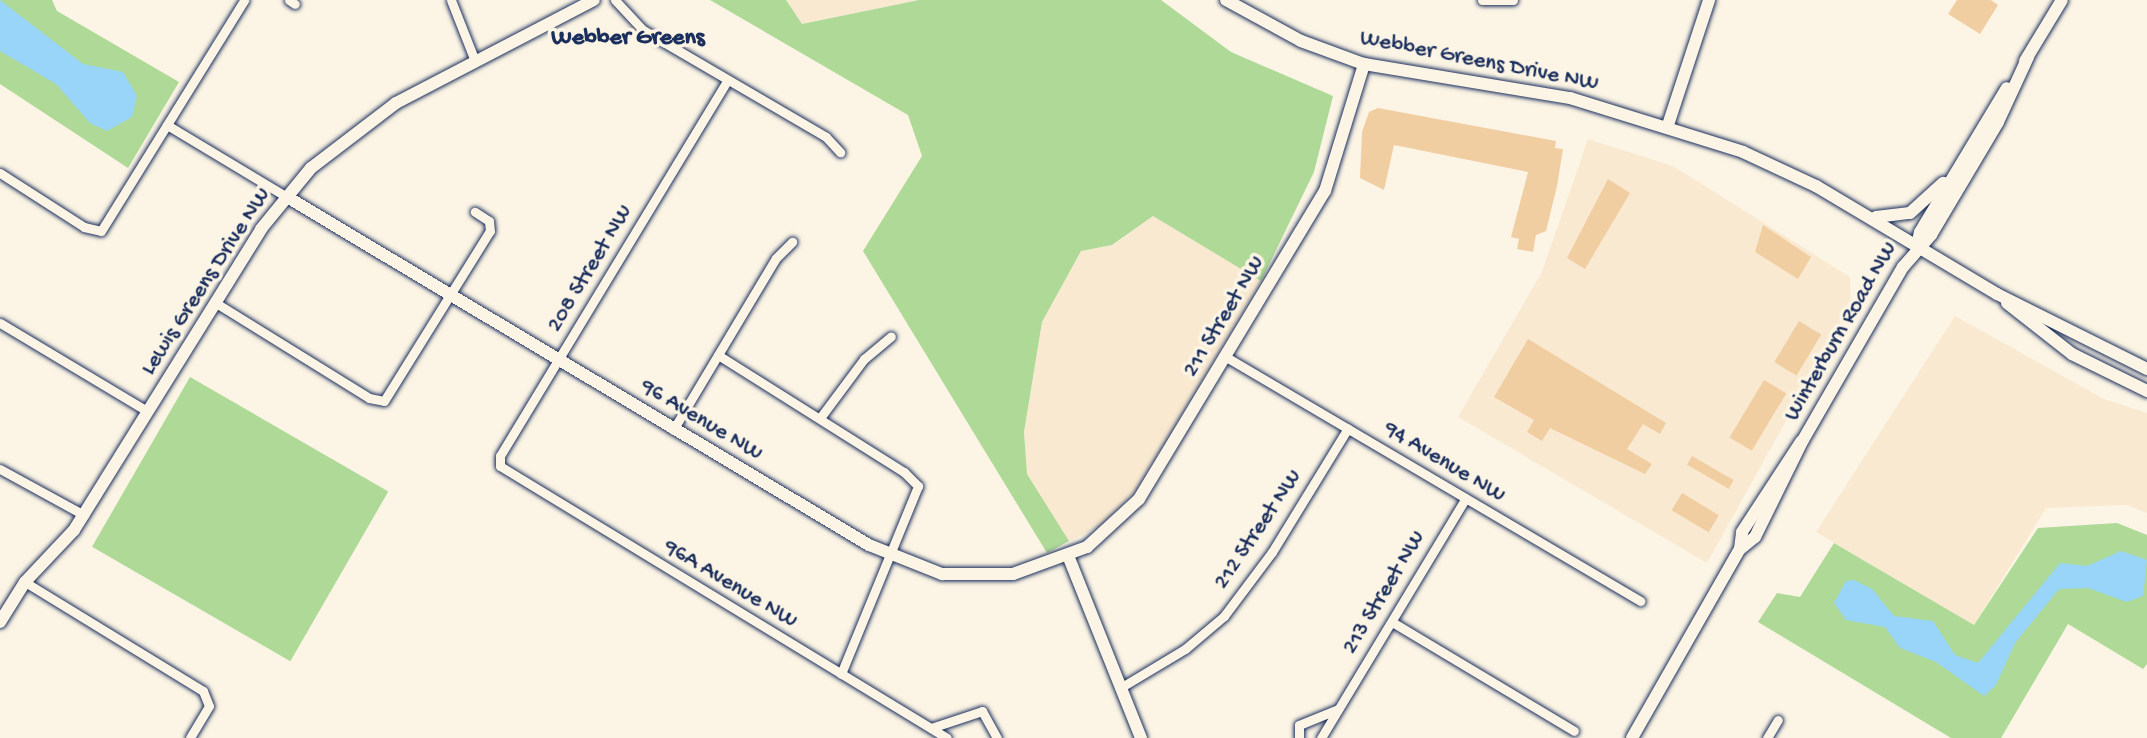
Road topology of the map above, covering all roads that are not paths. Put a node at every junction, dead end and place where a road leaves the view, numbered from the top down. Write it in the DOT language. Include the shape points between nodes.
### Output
graph roads {
  1 [pos="244,0"];
  2 [pos="451,0"];
  3 [pos="594,0"];
  4 [pos="615,0"];
  5 [pos="1226,0"];
  6 [pos="1482,0"];
  7 [pos="1513,0"];
  8 [pos="1709,0"];
  9 [pos="2062,0"];
  10 [pos="2028,57"];
  11 [pos="475,61"];
  12 [pos="1364,64"];
  13 [pos="727,81"];
  14 [pos="167,125"];
  15 [pos="1668,125"];
  16 [pos="840,152"];
  17 [pos="1967,153"];
  18 [pos="0,173"];
  19 [pos="287,197"];
  20 [pos="475,212"];
  21 [pos="1863,213"];
  22 [pos="792,242"];
  23 [pos="1917,245"];
  24 [pos="1997,293"];
  25 [pos="452,296"];
  26 [pos="216,303"];
  27 [pos="0,323"];
  28 [pos="891,336"];
  29 [pos="718,355"];
  30 [pos="1226,357"];
  31 [pos="558,360"];
  32 [pos="2147,369"];
  33 [pos="2147,391"];
  34 [pos="147,411"];
  35 [pos="820,418"];
  36 [pos="1348,428"];
  37 [pos="673,430"];
  38 [pos="0,469"];
  39 [pos="510,477"];
  40 [pos="1466,498"];
  41 [pos="84,515"];
  42 [pos="891,555"];
  43 [pos="1069,558"];
  44 [pos="25,582"];
  45 [pos="1642,601"];
  46 [pos="2,613"];
  47 [pos="1392,622"];
  48 [pos="841,674"];
  49 [pos="1120,688"];
  50 [pos="1339,709"];
  51 [pos="1778,720"];
  52 [pos="929,728"];
  53 [pos="1574,731"];
  54 [pos="190,738"];
  55 [pos="947,738"];
  56 [pos="997,738"];
  57 [pos="1141,738"];
  58 [pos="1299,738"];
  59 [pos="1321,738"];
  60 [pos="1632,738"];
  61 [pos="1768,738"];
  1 -- 14 [label="street"];
  2 -- 11 [label="street"];
  3 -- 11 [label="street, Lewis Greens Drive NW"];
  4 -- 13 [label="street" via="643,30"];
  5 -- 12 [label="street, Webber Greens Drive NW" via="1301,41"];
  6 -- 7 [label="street"];
  8 -- 15 [label="street"];
  9 -- 10 [label="street, Winterburn Road NW"];
  10 -- 17 [label="street, Winterburn Road NW"];
  10 -- 23 [label="street, Winterburn Road NW" via="1998,122 1931,235"];
  11 -- 19 [label="street, Lewis Greens Drive NW" via="347,136"];
  12 -- 15 [label="street, Webber Greens Drive NW" via="1553,94"];
  12 -- 30 [label="street, 211 Street NW" via="1325,191"];
  13 -- 16 [label="street" via="826,137"];
  13 -- 31 [label="street, 208 Street NW"];
  14 -- 18 [label="street" via="101,231 84,227"];
  14 -- 19 [label="street, 96 Avenue NW"];
  15 -- 21 [label="street, Webber Greens Drive NW" via="1743,152"];
  17 -- 21 [label="street" via="1910,213 1892,219"];
  17 -- 23 [label="street, Winterburn Road NW" via="1920,232"];
  19 -- 25 [label="street, 96 Avenue NW"];
  19 -- 26 [label="street, Lewis Greens Drive NW"];
  20 -- 25 [label="street" via="489,221 490,231"];
  21 -- 23 [label="street, Webber Greens Drive NW"];
  22 -- 29 [label="street" via="776,258"];
  23 -- 24 [label="street, Webber Greens Drive NW"];
  23 -- 60 [label="street, Winterburn Road NW" via="1803,440 1742,532 1740,548"];
  24 -- 32 [label="street"];
  24 -- 33 [label="street" via="2071,354"];
  25 -- 26 [label="street" via="384,401 369,398"];
  25 -- 31 [label="street, 96 Avenue NW"];
  26 -- 34 [label="street, Lewis Greens Drive NW"];
  27 -- 34 [label="street"];
  28 -- 35 [label="street" via="863,359"];
  29 -- 35 [label="street"];
  29 -- 37 [label="street"];
  30 -- 36 [label="street, 94 Avenue NW"];
  30 -- 43 [label="street, 211 Street NW" via="1139,499 1104,536"];
  31 -- 37 [label="street, 96 Avenue NW"];
  31 -- 39 [label="street, 208 Street NW" via="500,456"];
  34 -- 41 [label="street, Lewis Greens Drive NW"];
  35 -- 42 [label="street" via="904,472 918,486"];
  36 -- 40 [label="street, 94 Avenue NW"];
  36 -- 49 [label="street, 212 Street NW" via="1272,552 1224,616 1185,649"];
  37 -- 42 [label="street, 96 Avenue NW"];
  38 -- 41 [label="street"];
  39 -- 48 [label="street, 96A Avenue NW"];
  40 -- 45 [label="street, 94 Avenue NW"];
  40 -- 47 [label="street, 213 Street NW"];
  41 -- 44 [label="street, Lewis Greens Drive NW"];
  42 -- 43 [label="street, 96 Avenue NW" via="965,577 1013,574"];
  42 -- 48 [label="street"];
  43 -- 49 [label="street"];
  44 -- 46 [label="street, Lewis Greens Drive NW"];
  44 -- 54 [label="street" via="199,688 209,702"];
  47 -- 50 [label="street, 213 Street NW"];
  47 -- 53 [label="street"];
  48 -- 52 [label="street, 96A Avenue NW"];
  49 -- 57 [label="street"];
  50 -- 58 [label="street" via="1298,725"];
  50 -- 59 [label="street, 213 Street NW"];
  51 -- 61 [label="street"];
  52 -- 55 [label="street, 96A Avenue NW"];
  52 -- 56 [label="street" via="982,711"];
}
